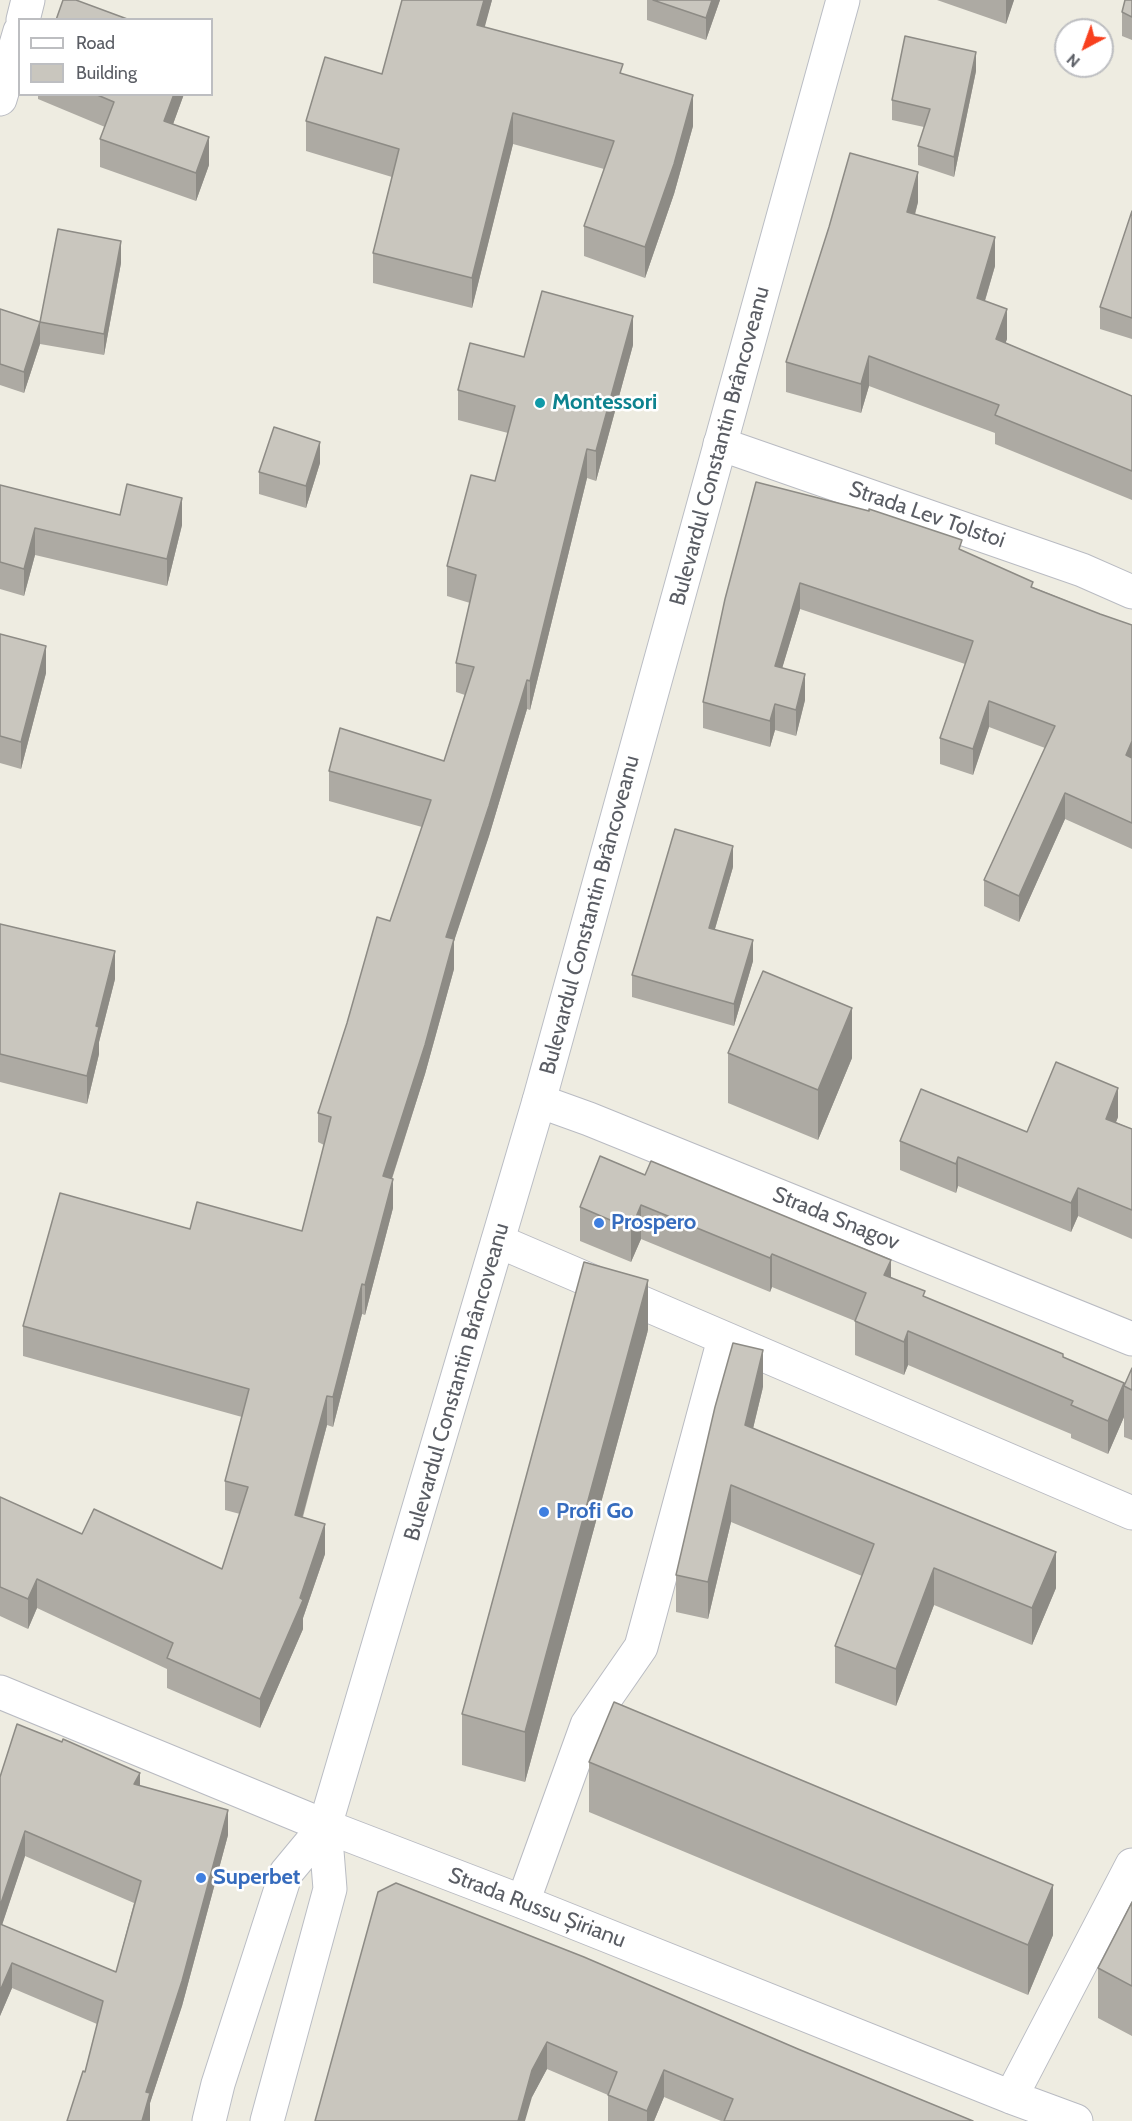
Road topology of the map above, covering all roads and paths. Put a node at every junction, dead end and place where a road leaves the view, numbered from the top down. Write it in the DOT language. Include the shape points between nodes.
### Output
graph roads {
  1 [pos="28,0"];
  2 [pos="843,0"];
  3 [pos="24,18"];
  4 [pos="18,38"];
  5 [pos="0,99"];
  6 [pos="720,444"];
  7 [pos="1132,592"];
  8 [pos="539,1101"];
  9 [pos="498,1241"];
  10 [pos="1132,1339"];
  11 [pos="724,1340"];
  12 [pos="1132,1513"];
  13 [pos="0,1692"];
  14 [pos="325,1826"];
  15 [pos="1132,1865"];
  16 [pos="523,1902"];
  17 [pos="1011,2097"];
  18 [pos="209,2121"];
  19 [pos="267,2121"];
  20 [pos="1076,2121"];
  1 -- 3 [label="street"];
  2 -- 6 [label="street, Bulevardul Constantin Brâncoveanu"];
  4 -- 5 [label="street"];
  6 -- 7 [label="street, Strada Lev Tolstoi" via="1082,570"];
  6 -- 8 [label="street, Bulevardul Constantin Brâncoveanu"];
  8 -- 9 [label="street, Bulevardul Constantin Brâncoveanu"];
  8 -- 10 [label="street, Strada Snagov"];
  9 -- 11 [label="street"];
  9 -- 14 [label="street, Bulevardul Constantin Brâncoveanu"];
  11 -- 12 [label="street"];
  11 -- 16 [label="street" via="641,1647 587,1725"];
  13 -- 14 [label="street, Strada Russu Șirianu"];
  14 -- 16 [label="street, Strada Russu Șirianu"];
  14 -- 18 [label="street, Bulevardul Constantin Brâncoveanu" via="286,1873"];
  14 -- 19 [label="street, Bulevardul Constantin Brâncoveanu" via="330,1889"];
  15 -- 17 [label="street"];
  16 -- 17 [label="street, Strada Russu Șirianu"];
  17 -- 20 [label="street, Strada Russu Șirianu"];
}
